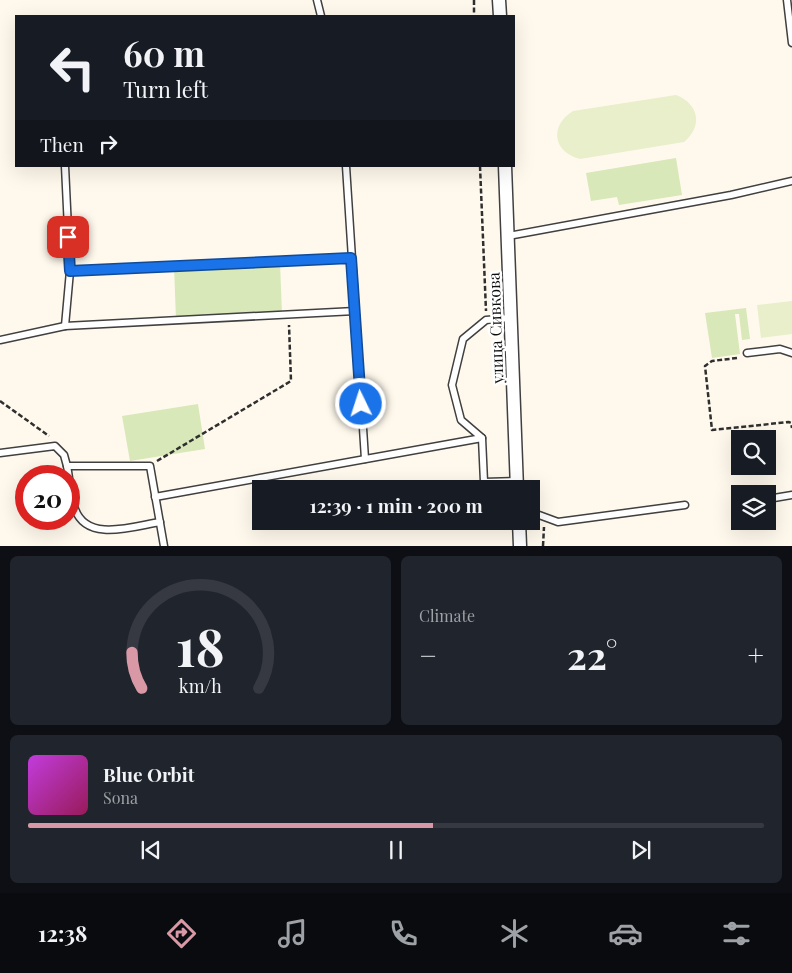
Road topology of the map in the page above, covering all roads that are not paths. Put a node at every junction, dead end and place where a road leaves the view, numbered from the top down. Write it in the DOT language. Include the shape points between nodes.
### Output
graph roads {
  1 [pos="317,0"];
  2 [pos="499,0"];
  3 [pos="787,0"];
  4 [pos="322,15"];
  5 [pos="500,15"];
  6 [pos="792,43"];
  7 [pos="65,167"];
  8 [pos="346,167"];
  9 [pos="505,167"];
  10 [pos="792,181"];
  11 [pos="508,236"];
  12 [pos="351,258"];
  13 [pos="70,271"];
  14 [pos="355,311"];
  15 [pos="511,318"];
  16 [pos="64,326"];
  17 [pos="0,340"];
  18 [pos="792,352"];
  19 [pos="748,354"];
  20 [pos="482,438"];
  21 [pos="0,453"];
  22 [pos="365,459"];
  23 [pos="67,465"];
  24 [pos="80,466"];
  25 [pos="484,480"];
  26 [pos="517,480"];
  27 [pos="792,495"];
  28 [pos="155,497"];
  29 [pos="776,498"];
  30 [pos="685,505"];
  31 [pos="540,515"];
  32 [pos="80,519"];
  33 [pos="160,522"];
  34 [pos="519,530"];
  35 [pos="164,546"];
  36 [pos="520,546"];
  1 -- 4 [label="lane"];
  2 -- 5 [label="street"];
  3 -- 6 [label="lane"];
  7 -- 13 [label="lane"];
  8 -- 12 [label="lane"];
  9 -- 11 [label="street, улица Сивкова"];
  10 -- 11 [label="lane"];
  11 -- 15 [label="street, улица Сивкова"];
  12 -- 13 [label="lane"];
  12 -- 14 [label="lane"];
  13 -- 16 [label="lane"];
  14 -- 16 [label="lane"];
  14 -- 22 [label="lane"];
  15 -- 20 [label="lane" via="486,320 463,339 452,385 461,420"];
  15 -- 26 [label="street, улица Сивкова"];
  16 -- 17 [label="lane"];
  18 -- 19 [label="lane" via="780,349"];
  20 -- 22 [label="lane"];
  20 -- 25 [label="lane"];
  21 -- 23 [label="lane" via="55,446 64,455"];
  22 -- 28 [label="lane"];
  24 -- 28 [label="lane" via="150,466"];
  27 -- 29 [label="lane"];
  28 -- 33 [label="lane"];
  30 -- 31 [label="lane" via="558,522"];
  32 -- 33 [label="lane" via="100,530"];
  33 -- 35 [label="lane"];
  34 -- 36 [label="street"];
}
